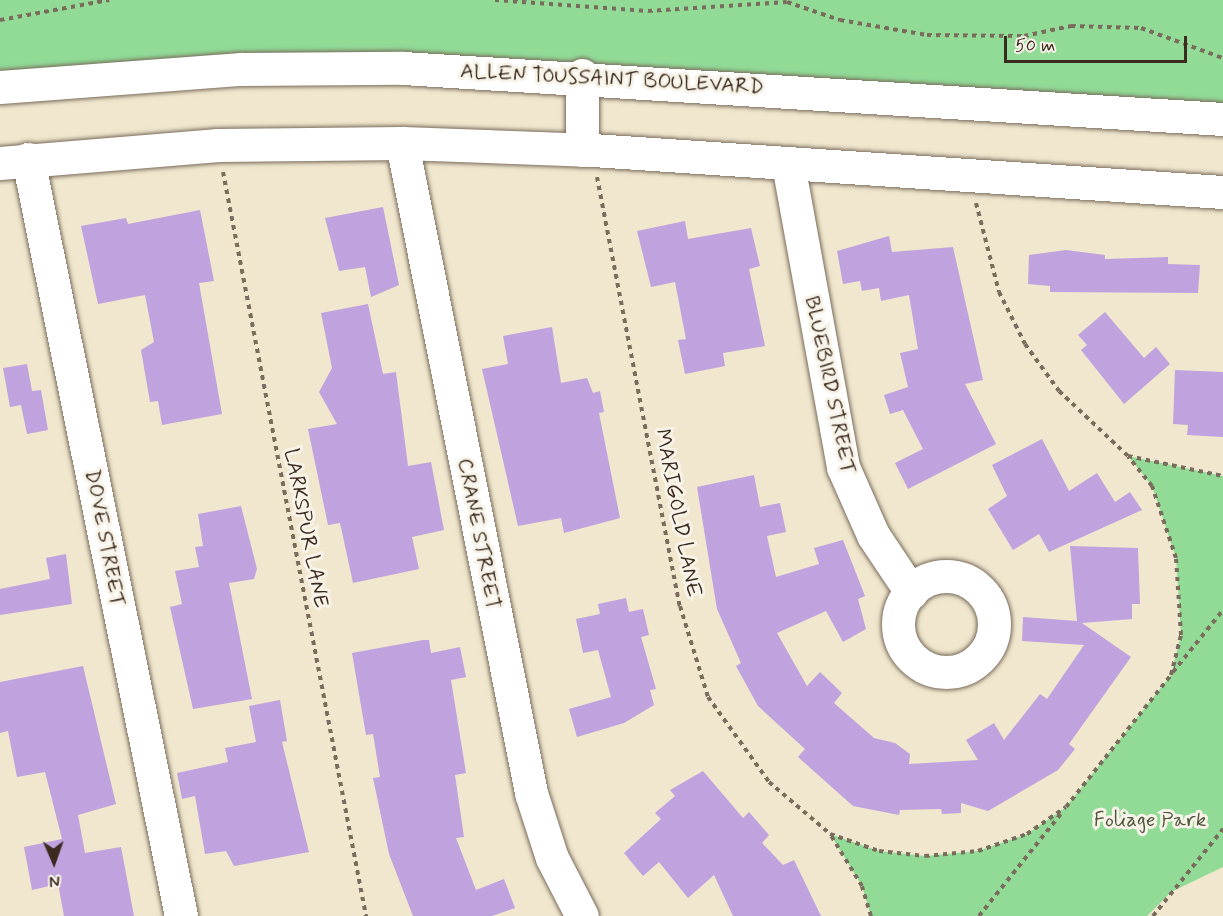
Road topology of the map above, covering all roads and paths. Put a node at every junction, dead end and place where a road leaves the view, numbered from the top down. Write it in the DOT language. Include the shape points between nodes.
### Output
graph roads {
  1 [pos="109,0"];
  2 [pos="495,0"];
  3 [pos="0,20"];
  4 [pos="1223,58"];
  5 [pos="582,75"];
  6 [pos="0,87"];
  7 [pos="1223,119"];
  8 [pos="402,143"];
  9 [pos="218,145"];
  10 [pos="587,150"];
  11 [pos="14,161"];
  12 [pos="788,164"];
  13 [pos="972,176"];
  14 [pos="1223,192"];
  15 [pos="1128,456"];
  16 [pos="1223,476"];
  17 [pos="911,592"];
  18 [pos="1223,610"];
  19 [pos="1171,675"];
  20 [pos="1066,807"];
  21 [pos="1223,829"];
  22 [pos="830,834"];
  23 [pos="182,916"];
  24 [pos="366,916"];
  25 [pos="582,916"];
  26 [pos="871,916"];
  27 [pos="979,916"];
  28 [pos="1154,916"];
  1 -- 3 [label="path"];
  2 -- 4 [label="path" via="648,11 788,2 840,20 927,35 1024,36 1071,26 1141,28"];
  5 -- 6 [label="main road, ALLEN TOUSSAINT BOULEVARD" via="241,69"];
  5 -- 7 [label="main road, ALLEN TOUSSAINT BOULEVARD"];
  5 -- 10 [label="main road"];
  8 -- 9 [label="main road"];
  8 -- 10 [label="main road"];
  8 -- 25 [label="main road, CRANE STREET" via="531,793 552,858"];
  9 -- 11 [label="main road"];
  9 -- 24 [label="path, LARKSPUR LANE"];
  10 -- 12 [label="main road"];
  10 -- 22 [label="path, MARIGOLD LANE" via="680,606 708,697 769,782"];
  11 -- 23 [label="main road, DOVE STREET"];
  12 -- 13 [label="main road"];
  12 -- 17 [label="main road, BLUEBIRD STREET" via="843,467 873,535"];
  13 -- 14 [label="main road"];
  13 -- 15 [label="path" via="999,292 1025,344 1059,391"];
  15 -- 16 [label="path"];
  15 -- 19 [label="path" via="1152,486 1176,558 1181,635"];
  18 -- 19 [label="path"];
  19 -- 20 [label="path"];
  20 -- 22 [label="path" via="1027,834 978,851 925,856 879,851"];
  20 -- 27 [label="path"];
  21 -- 28 [label="path"];
  22 -- 26 [label="path" via="862,886"];
}
